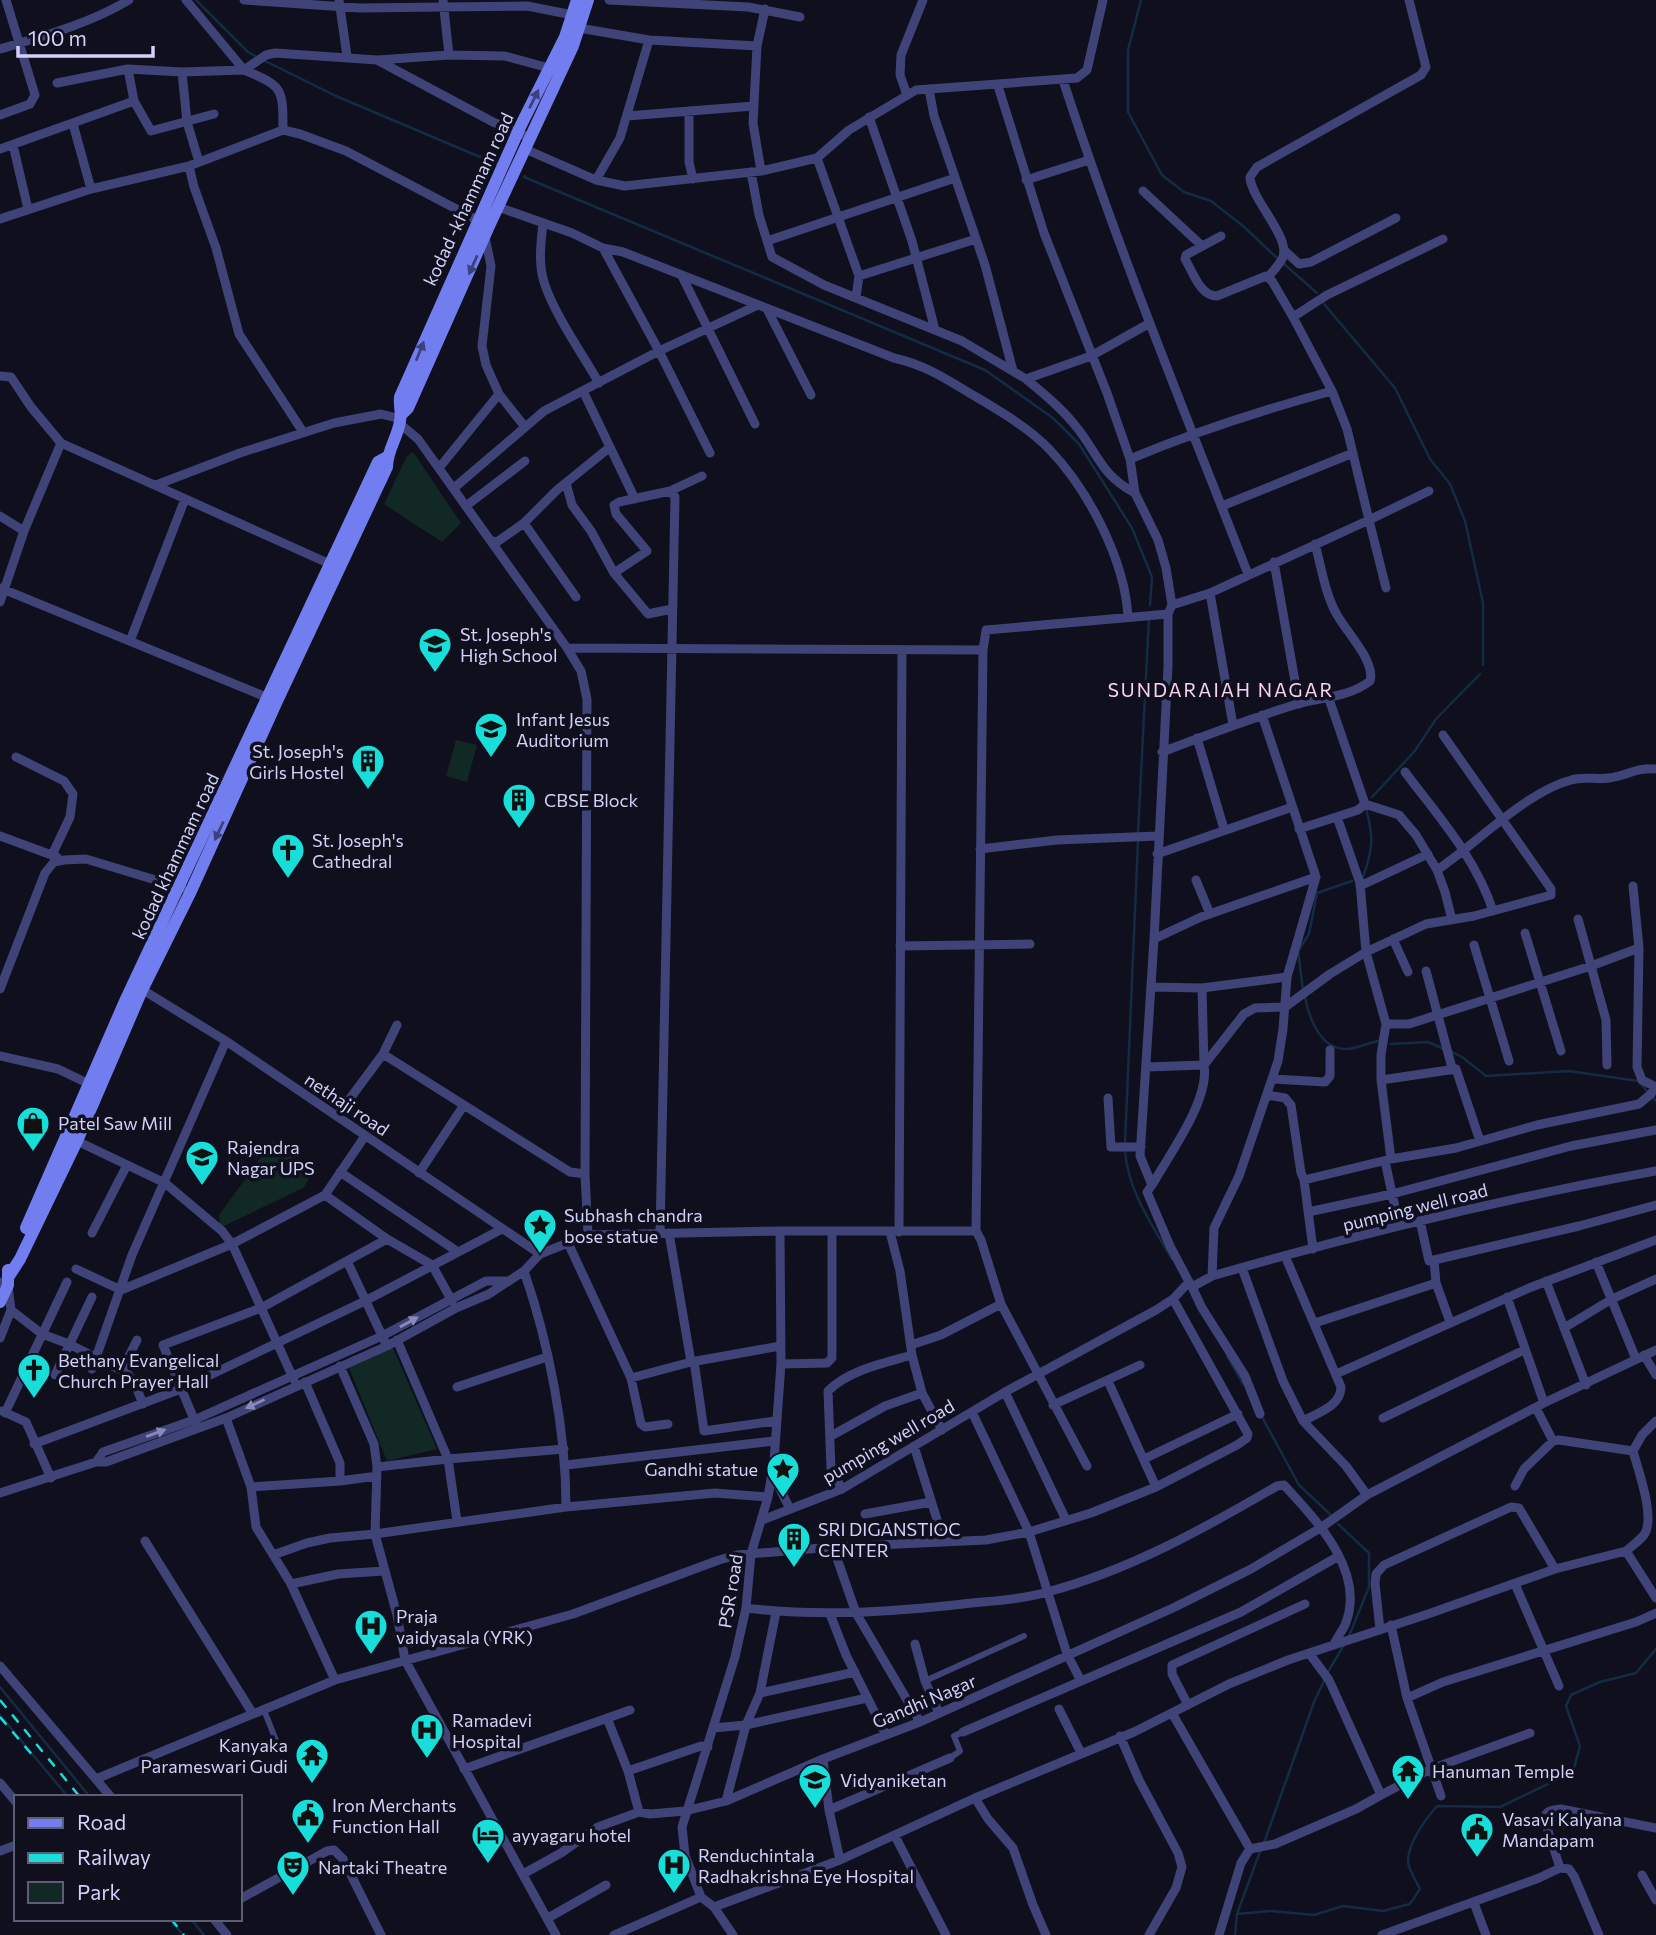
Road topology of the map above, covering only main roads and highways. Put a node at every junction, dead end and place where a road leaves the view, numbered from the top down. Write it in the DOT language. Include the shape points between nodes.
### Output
graph roads {
  1 [pos="577,0"];
  2 [pos="588,0"];
  3 [pos="524,140"];
  4 [pos="484,228"];
  5 [pos="387,457"];
  6 [pos="272,699"];
  7 [pos="138,987"];
  8 [pos="5,1281"];
  9 [pos="0,1302"];
  3 -- 1 [label="main road, kodad -khammam road, one-way"];
  2 -- 3 [label="main road, kodad -khammam road"];
  3 -- 4 [label="main road, kodad -khammam road"];
  3 -- 4 [label="main road, kodad -khammam road" via="519,163"];
  4 -- 5 [label="main road, kodad khammam road"];
  5 -- 6 [label="main road, kodad khammam road" via="387,467"];
  5 -- 6 [label="main road, kodad khammam road" via="378,462"];
  6 -- 7 [label="main road, kodad khammam road"];
  7 -- 8 [label="main road, kodad khammam road" via="89,1084"];
  7 -- 8 [label="main road, kodad khammam road" via="78,1141"];
  8 -- 9 [label="main road, kodad khammam road"];
}
